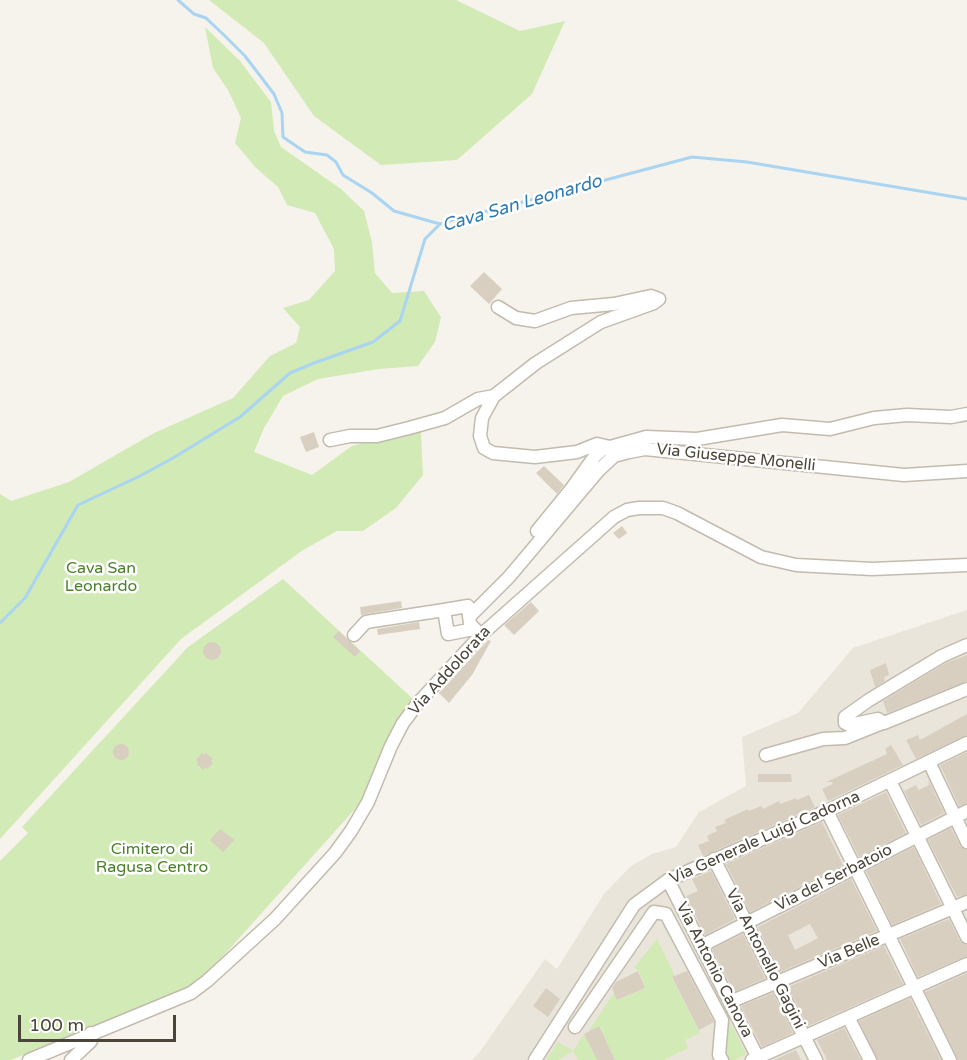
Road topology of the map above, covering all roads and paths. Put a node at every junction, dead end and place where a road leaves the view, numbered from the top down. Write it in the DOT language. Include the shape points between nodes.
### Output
graph roads {
  1 [pos="498,307"];
  2 [pos="494,396"];
  3 [pos="967,414"];
  4 [pos="330,440"];
  5 [pos="610,447"];
  6 [pos="967,471"];
  7 [pos="967,565"];
  8 [pos="509,577"];
  9 [pos="444,610"];
  10 [pos="470,617"];
  11 [pos="478,632"];
  12 [pos="354,635"];
  13 [pos="967,645"];
  14 [pos="967,689"];
  15 [pos="884,723"];
  16 [pos="967,743"];
  17 [pos="766,755"];
  18 [pos="928,762"];
  19 [pos="890,782"];
  20 [pos="827,811"];
  21 [pos="967,811"];
  22 [pos="954,817"];
  23 [pos="917,836"];
  24 [pos="967,842"];
  25 [pos="714,859"];
  26 [pos="855,868"];
  27 [pos="669,880"];
  28 [pos="967,902"];
  29 [pos="952,908"];
  30 [pos="747,924"];
  31 [pos="888,935"];
  32 [pos="967,938"];
  33 [pos="702,946"];
  34 [pos="967,964"];
  35 [pos="777,983"];
  36 [pos="913,988"];
  37 [pos="730,1002"];
  38 [pos="848,1017"];
  39 [pos="575,1027"];
  40 [pos="91,1033"];
  41 [pos="804,1036"];
  42 [pos="756,1059"];
  43 [pos="29,1060"];
  44 [pos="71,1060"];
  45 [pos="535,1060"];
  46 [pos="722,1060"];
  47 [pos="816,1060"];
  48 [pos="870,1060"];
  49 [pos="950,1060"];
  1 -- 2 [label="street" via="516,318 535,321 571,308 651,296 659,299 601,322 536,363"];
  2 -- 4 [label="street" via="478,399 445,418 409,428 377,436"];
  2 -- 5 [label="street" via="482,418 480,436 484,448 493,453 535,457 577,452 597,444"];
  3 -- 5 [label="street" via="874,418 830,429 782,425 697,439 646,437"];
  5 -- 8 [label="street" via="595,456 515,557"];
  6 -- 8 [label="street, Via Giuseppe Monelli" via="904,475 645,449 629,452 614,456 599,470"];
  7 -- 11 [label="street, Via Addolorata" via="872,569 796,565 741,548 677,513 639,507 602,526"];
  8 -- 10 [label="street, Via Giuseppe Monelli"];
  9 -- 10 [label="street" via="468,606"];
  9 -- 11 [label="street" via="448,634"];
  9 -- 12 [label="street" via="366,622"];
  10 -- 11 [label="street"];
  11 -- 40 [label="street, Via Addolorata" via="403,723 351,831 275,919 191,993"];
  13 -- 15 [label="street" via="869,700 844,720 849,725 878,719"];
  14 -- 15 [label="street"];
  15 -- 17 [label="street" via="845,738 823,739"];
  16 -- 18 [label="street, Via Generale Luigi Cadorna"];
  18 -- 19 [label="street, Via Generale Luigi Cadorna"];
  18 -- 22 [label="street"];
  19 -- 20 [label="street, Via Generale Luigi Cadorna"];
  19 -- 23 [label="street"];
  20 -- 25 [label="street, Via Generale Luigi Cadorna"];
  20 -- 26 [label="street"];
  21 -- 22 [label="street, Via del Serbatoio"];
  22 -- 23 [label="street, Via del Serbatoio"];
  22 -- 24 [label="street"];
  23 -- 26 [label="street, Via del Serbatoio"];
  23 -- 29 [label="street"];
  25 -- 27 [label="street, Via Generale Luigi Cadorna"];
  25 -- 30 [label="street, Via Antonello Gagini"];
  26 -- 30 [label="street, Via del Serbatoio"];
  26 -- 31 [label="street"];
  27 -- 33 [label="street, Via Antonio Canova"];
  27 -- 45 [label="street, Via Generale Luigi Cadorna" via="634,905"];
  28 -- 29 [label="street, Via Belle"];
  29 -- 31 [label="street, Via Belle"];
  29 -- 32 [label="street"];
  30 -- 33 [label="street, Via del Serbatoio"];
  30 -- 35 [label="street, Via Antonello Gagini"];
  31 -- 35 [label="street, Via Belle"];
  31 -- 36 [label="street"];
  33 -- 37 [label="street, Via Antonio Canova"];
  34 -- 36 [label="street"];
  35 -- 37 [label="street, Via Belle"];
  35 -- 41 [label="street, Via Antonello Gagini"];
  36 -- 38 [label="street"];
  36 -- 49 [label="street"];
  37 -- 42 [label="street, Via Antonio Canova"];
  38 -- 41 [label="street"];
  38 -- 48 [label="street"];
  39 -- 46 [label="street" via="654,912 666,914 722,1020"];
  40 -- 43 [label="street, Via Addolorata"];
  40 -- 44 [label="street" via="91,1041"];
  41 -- 42 [label="street"];
  41 -- 47 [label="street, Via Antonello Gagini"];
}
